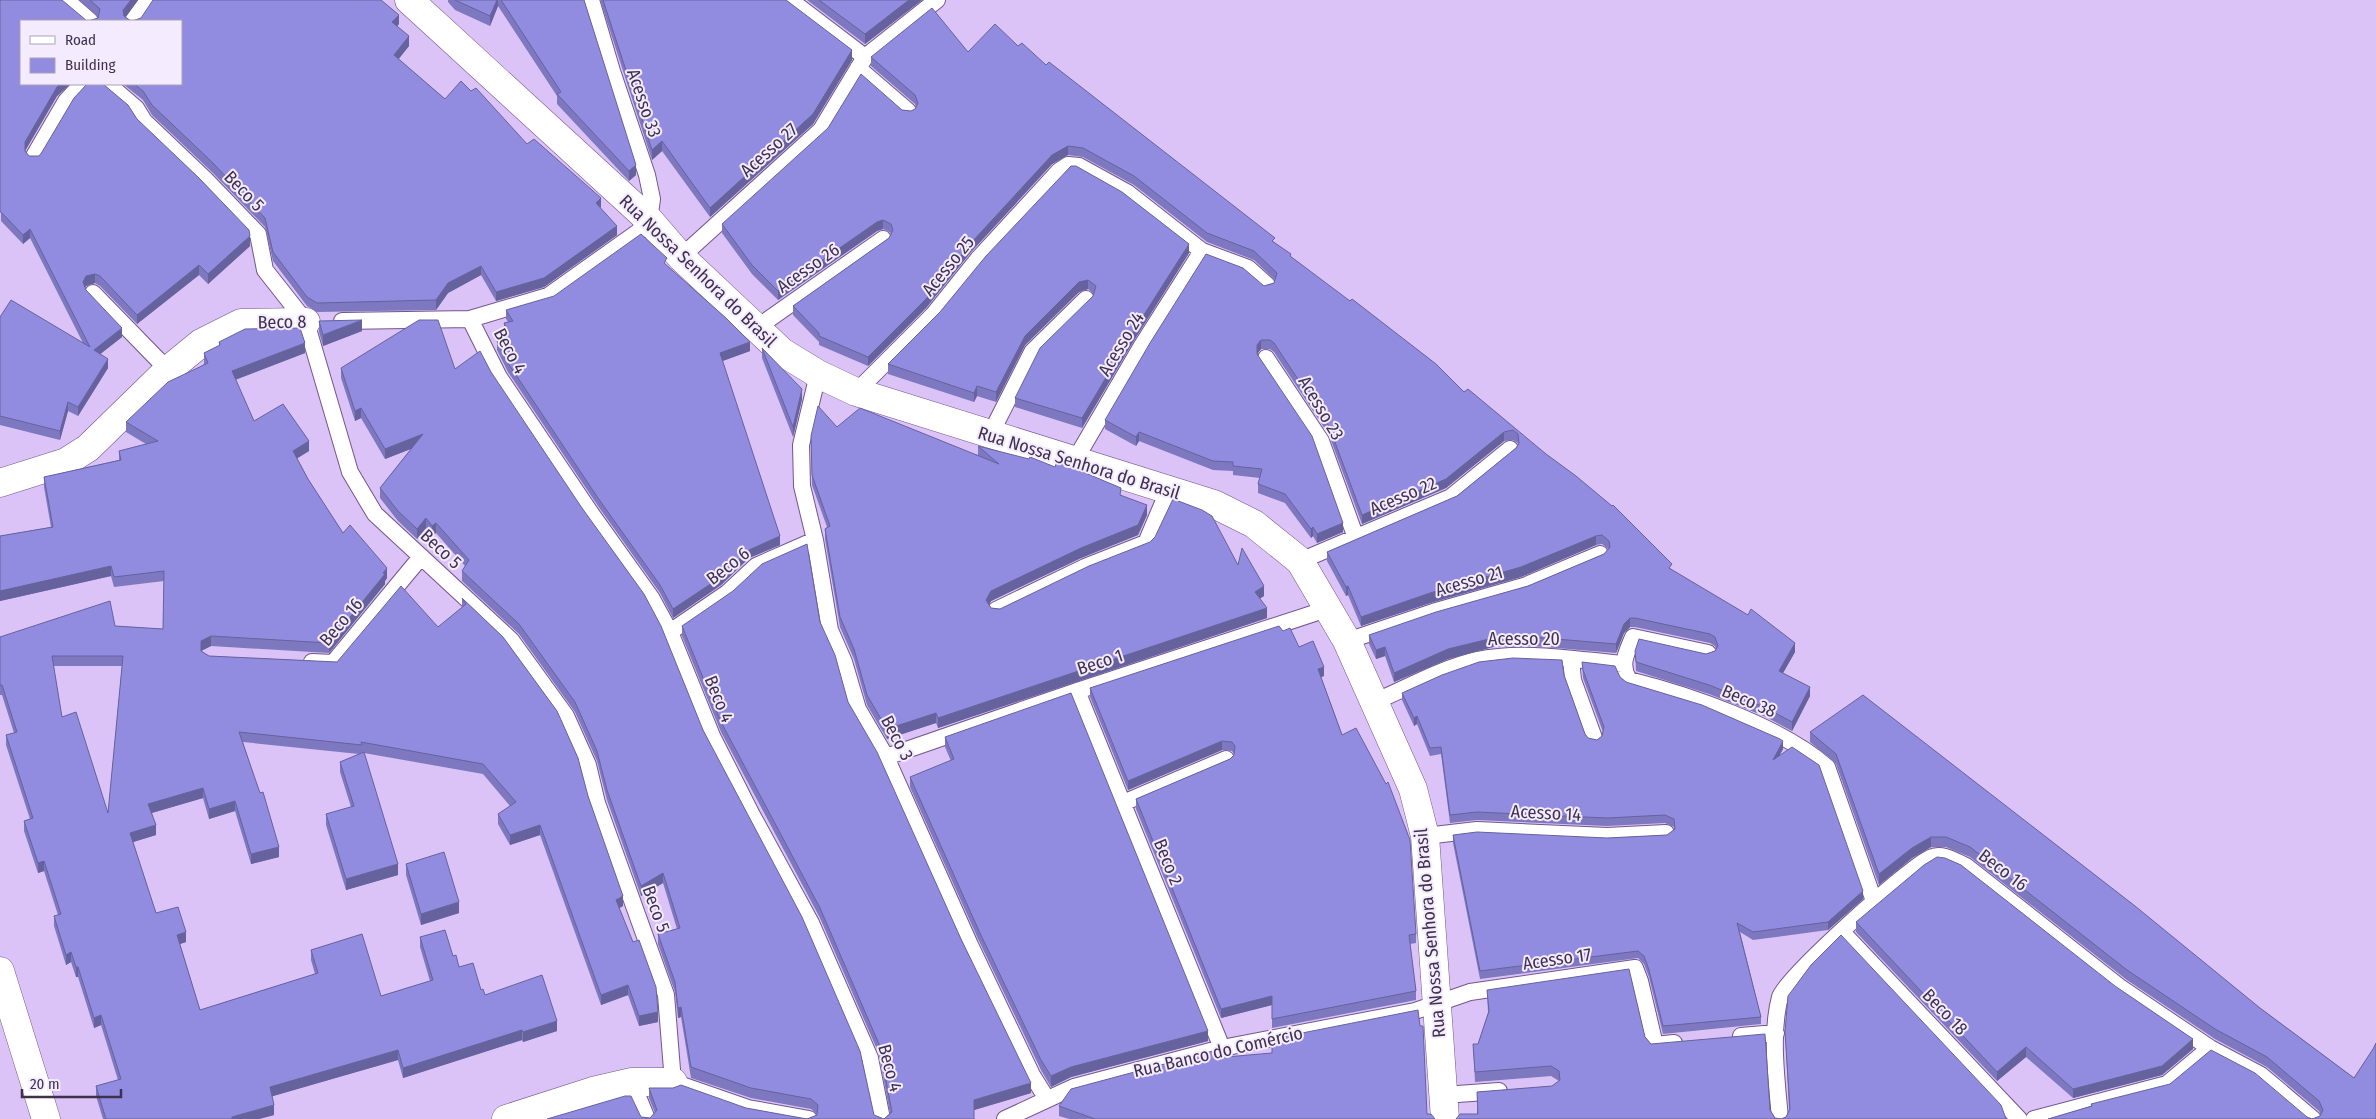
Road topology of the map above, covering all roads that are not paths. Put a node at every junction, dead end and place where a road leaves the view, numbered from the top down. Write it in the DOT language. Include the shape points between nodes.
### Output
graph roads {
  1 [pos="66,0"];
  2 [pos="148,0"];
  3 [pos="409,0"];
  4 [pos="591,0"];
  5 [pos="937,0"];
  6 [pos="800,3"];
  7 [pos="89,20"];
  8 [pos="134,20"];
  9 [pos="862,62"];
  10 [pos="81,85"];
  11 [pos="109,85"];
  12 [pos="908,111"];
  13 [pos="34,156"];
  14 [pos="649,220"];
  15 [pos="883,239"];
  16 [pos="1202,251"];
  17 [pos="682,257"];
  18 [pos="1267,285"];
  19 [pos="93,293"];
  20 [pos="1086,299"];
  21 [pos="470,318"];
  22 [pos="306,322"];
  23 [pos="755,329"];
  24 [pos="1266,358"];
  25 [pos="168,370"];
  26 [pos="818,374"];
  27 [pos="856,392"];
  28 [pos="990,435"];
  29 [pos="1510,449"];
  30 [pos="1075,460"];
  31 [pos="0,483"];
  32 [pos="1168,491"];
  33 [pos="1356,538"];
  34 [pos="815,540"];
  35 [pos="1600,554"];
  36 [pos="420,558"];
  37 [pos="1300,561"];
  38 [pos="1327,609"];
  39 [pos="996,610"];
  40 [pos="670,632"];
  41 [pos="1347,641"];
  42 [pos="1708,653"];
  43 [pos="1571,659"];
  44 [pos="296,661"];
  45 [pos="1623,664"];
  46 [pos="1077,691"];
  47 [pos="1374,702"];
  48 [pos="1594,738"];
  49 [pos="886,757"];
  50 [pos="1226,759"];
  51 [pos="1123,803"];
  52 [pos="1666,833"];
  53 [pos="1425,836"];
  54 [pos="1874,901"];
  55 [pos="1842,932"];
  56 [pos="0,971"];
  57 [pos="1436,1004"];
  58 [pos="1776,1033"];
  59 [pos="1729,1038"];
  60 [pos="1692,1041"];
  61 [pos="1222,1048"];
  62 [pos="2210,1048"];
  63 [pos="632,1082"];
  64 [pos="673,1082"];
  65 [pos="1512,1089"];
  66 [pos="1047,1099"];
  67 [pos="1444,1107"];
  68 [pos="46,1119"];
  69 [pos="506,1119"];
  70 [pos="647,1119"];
  71 [pos="809,1119"];
  72 [pos="882,1119"];
  73 [pos="1005,1119"];
  74 [pos="1780,1119"];
  75 [pos="2019,1119"];
  76 [pos="2034,1119"];
  77 [pos="2313,1119"];
  1 -- 7 [label="lane"];
  2 -- 8 [label="lane"];
  3 -- 14 [label="street, Rua Nossa Senhora do Brasil"];
  4 -- 14 [label="lane, Acesso 33" via="647,175 652,199"];
  5 -- 9 [label="lane"];
  6 -- 9 [label="lane"];
  9 -- 12 [label="lane"];
  9 -- 17 [label="lane, Acesso 27" via="821,130"];
  10 -- 13 [label="lane" via="66,101"];
  11 -- 22 [label="lane, Beco 5" via="136,108 144,121 258,234 265,270"];
  14 -- 17 [label="street, Rua Nossa Senhora do Brasil"];
  14 -- 21 [label="lane, Beco 8" via="638,232 548,296"];
  15 -- 23 [label="lane, Acesso 26"];
  16 -- 18 [label="lane" via="1248,268"];
  16 -- 27 [label="lane, Acesso 25" via="1128,193 1079,166 1068,165 978,259 934,315"];
  16 -- 30 [label="lane, Acesso 24"];
  17 -- 23 [label="street, Rua Nossa Senhora do Brasil"];
  19 -- 25 [label="lane"];
  20 -- 28 [label="lane" via="1032,352"];
  21 -- 22 [label="lane, Beco 8"];
  21 -- 40 [label="lane, Beco 4" via="499,377 647,591"];
  22 -- 25 [label="street, Beco 8" via="241,323 201,343"];
  22 -- 36 [label="lane, Beco 5" via="350,472 375,514"];
  23 -- 26 [label="street, Rua Nossa Senhora do Brasil" via="782,352"];
  24 -- 33 [label="lane, Acesso 23" via="1322,441"];
  25 -- 31 [label="street, Beco 8" via="81,452 66,462"];
  26 -- 27 [label="street, Rua Nossa Senhora do Brasil"];
  26 -- 34 [label="lane, Beco 3" via="801,445 802,486"];
  27 -- 28 [label="street, Rua Nossa Senhora do Brasil"];
  28 -- 30 [label="street, Rua Nossa Senhora do Brasil"];
  29 -- 33 [label="lane, Acesso 22" via="1451,497"];
  30 -- 32 [label="street, Rua Nossa Senhora do Brasil"];
  32 -- 37 [label="street, Rua Nossa Senhora do Brasil" via="1214,504 1254,524"];
  32 -- 39 [label="lane" via="1146,543 1085,567"];
  33 -- 37 [label="lane, Acesso 22"];
  34 -- 40 [label="lane, Beco 6" via="756,566 727,593"];
  34 -- 49 [label="lane, Beco 3" via="830,630 844,662 858,709"];
  35 -- 41 [label="lane, Acesso 21" via="1524,586"];
  36 -- 44 [label="lane, Beco 16" via="333,664"];
  36 -- 64 [label="lane, Beco 5" via="511,640 566,716 588,765 597,803 666,995"];
  37 -- 38 [label="street, Rua Nossa Senhora do Brasil"];
  38 -- 41 [label="street, Rua Nossa Senhora do Brasil"];
  38 -- 46 [label="lane, Beco 1"];
  40 -- 72 [label="lane, Beco 4" via="712,736 819,941 870,1058"];
  41 -- 47 [label="street, Rua Nossa Senhora do Brasil"];
  42 -- 45 [label="lane" via="1633,637"];
  43 -- 45 [label="lane, Acesso 20"];
  43 -- 47 [label="lane, Acesso 20" via="1531,656 1477,660"];
  43 -- 48 [label="lane" via="1573,680"];
  45 -- 54 [label="lane, Beco 38" via="1629,680 1678,692 1764,728 1810,752 1827,767"];
  46 -- 49 [label="lane, Beco 1"];
  46 -- 51 [label="lane, Beco 2"];
  47 -- 53 [label="street, Rua Nossa Senhora do Brasil" via="1413,789"];
  49 -- 66 [label="lane, Beco 3" via="970,945"];
  50 -- 51 [label="lane"];
  51 -- 61 [label="lane, Beco 2"];
  52 -- 53 [label="lane, Acesso 14" via="1607,836 1477,830"];
  53 -- 57 [label="street, Rua Nossa Senhora do Brasil"];
  54 -- 55 [label="lane, Beco 16"];
  54 -- 62 [label="lane, Beco 16" via="1931,857 1946,856 1966,866 2121,988"];
  55 -- 58 [label="lane, Beco 16" via="1806,963 1780,996"];
  55 -- 75 [label="lane, Beco 18"];
  56 -- 68 [label="street"];
  57 -- 60 [label="lane, Acesso 17" via="1500,986 1635,968 1655,1045"];
  57 -- 61 [label="lane, Rua Banco do Comércio" via="1415,1011"];
  57 -- 67 [label="street, Rua Nossa Senhora do Brasil"];
  58 -- 59 [label="lane"];
  58 -- 74 [label="lane, Beco 16"];
  61 -- 66 [label="lane, Rua Banco do Comércio" via="1074,1087"];
  62 -- 76 [label="lane" via="2167,1084"];
  62 -- 77 [label="lane, Beco 16" via="2260,1075"];
  63 -- 64 [label="street"];
  63 -- 69 [label="street" via="592,1091"];
  63 -- 70 [label="lane"];
  64 -- 71 [label="lane" via="748,1108"];
  65 -- 67 [label="lane"];
  66 -- 73 [label="lane, Rua Banco do Comércio"];
}
